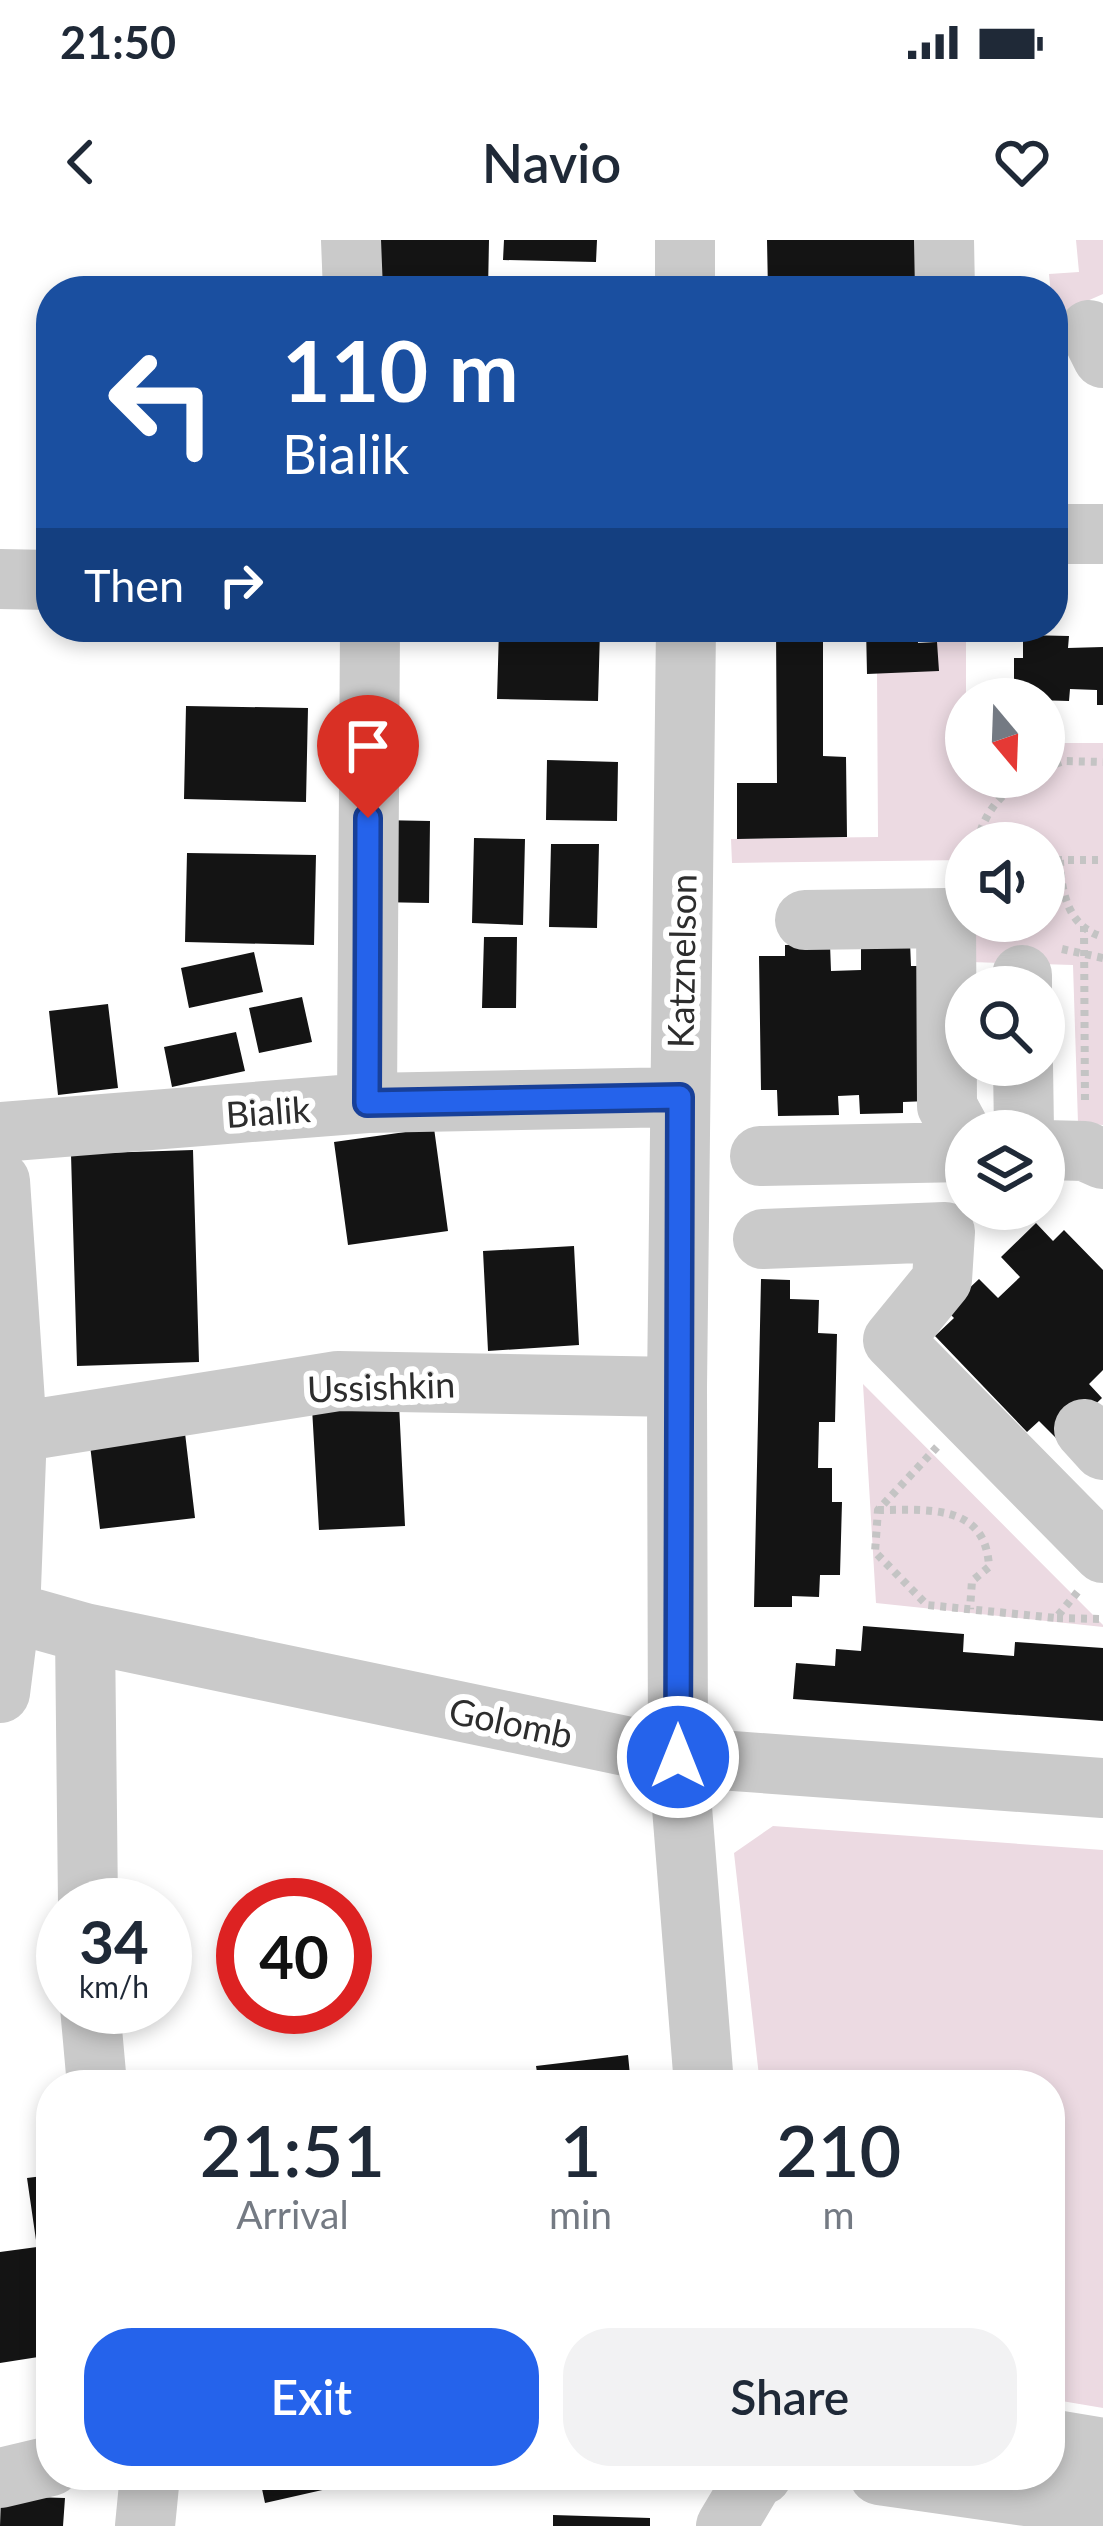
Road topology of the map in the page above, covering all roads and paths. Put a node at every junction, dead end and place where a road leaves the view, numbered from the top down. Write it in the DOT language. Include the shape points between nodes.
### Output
graph roads {
  1 [pos="351,240"];
  2 [pos="685,240"];
  3 [pos="944,240"];
  4 [pos="352,276"];
  5 [pos="685,276"];
  6 [pos="945,276"];
  7 [pos="1068,534"];
  8 [pos="1103,534"];
  9 [pos="0,579"];
  10 [pos="36,580"];
  11 [pos="370,642"];
  12 [pos="686,642"];
  13 [pos="1065,761"];
  14 [pos="1103,762"];
  15 [pos="1065,860"];
  16 [pos="1103,860"];
  17 [pos="1065,898"];
  18 [pos="805,920"];
  19 [pos="1084,926"];
  20 [pos="1103,937"];
  21 [pos="680,1097"];
  22 [pos="367,1103"];
  23 [pos="949,1110"];
  24 [pos="0,1132"];
  25 [pos="945,1152"];
  26 [pos="1077,1154"];
  27 [pos="760,1156"];
  28 [pos="0,1181"];
  29 [pos="763,1239"];
  30 [pos="677,1388"];
  31 [pos="967,1416"];
  32 [pos="16,1432"];
  33 [pos="878,1510"];
  34 [pos="1097,1564"];
  35 [pos="970,1609"];
  36 [pos="5,1611"];
  37 [pos="1056,1618"];
  38 [pos="1103,1619"];
  39 [pos="85,1633"];
  40 [pos="0,1693"];
  41 [pos="678,1757"];
  42 [pos="785,1765"];
  43 [pos="1103,1788"];
  44 [pos="88,1878"];
  45 [pos="689,1878"];
  46 [pos="93,2034"];
  47 [pos="96,2070"];
  48 [pos="703,2070"];
  49 [pos="1065,2442"];
  50 [pos="1103,2448"];
  51 [pos="36,2470"];
  52 [pos="0,2478"];
  53 [pos="149,2490"];
  54 [pos="722,2490"];
  55 [pos="747,2490"];
  56 [pos="984,2490"];
  57 [pos="1103,2507"];
  58 [pos="145,2526"];
  59 [pos="722,2526"];
  1 -- 4 [label="street"];
  2 -- 5 [label="street"];
  3 -- 6 [label="street"];
  7 -- 8 [label="street"];
  9 -- 10 [label="street"];
  11 -- 22 [label="street"];
  12 -- 21 [label="street, Katznelson"];
  13 -- 14 [label="path"];
  15 -- 16 [label="path"];
  17 -- 19 [label="path"];
  18 -- 23 [label="street" via="946,918"];
  19 -- 20 [label="path"];
  19 -- 26 [label="path"];
  21 -- 22 [label="street, Bialik"];
  21 -- 30 [label="street, Katznelson"];
  22 -- 24 [label="street, Bialik"];
  25 -- 27 [label="street"];
  28 -- 32 [label="street"];
  29 -- 31 [label="street" via="945,1232 942,1280 893,1340"];
  30 -- 32 [label="street, Ussishkin" via="338,1381"];
  30 -- 41 [label="street, Katznelson"];
  31 -- 33 [label="path"];
  31 -- 34 [label="street"];
  32 -- 36 [label="street"];
  33 -- 35 [label="path" via="875,1552 927,1605"];
  33 -- 35 [label="path" via="954,1515 978,1528 989,1567 972,1581"];
  34 -- 37 [label="path"];
  35 -- 37 [label="path"];
  36 -- 39 [label="street, Golomb"];
  36 -- 40 [label="street"];
  37 -- 38 [label="path"];
  39 -- 41 [label="street, Golomb"];
  39 -- 44 [label="street"];
  41 -- 42 [label="street, Golomb"];
  41 -- 45 [label="street, Katznelson"];
  42 -- 43 [label="street, Golomb"];
  42 -- 45 [label="street" via="720,1806"];
  45 -- 48 [label="street, Katznelson"];
  46 -- 47 [label="street"];
  49 -- 50 [label="street"];
  51 -- 52 [label="street"];
  53 -- 58 [label="street"];
  54 -- 59 [label="street"];
  55 -- 59 [label="street"];
  56 -- 57 [label="street"];
}
